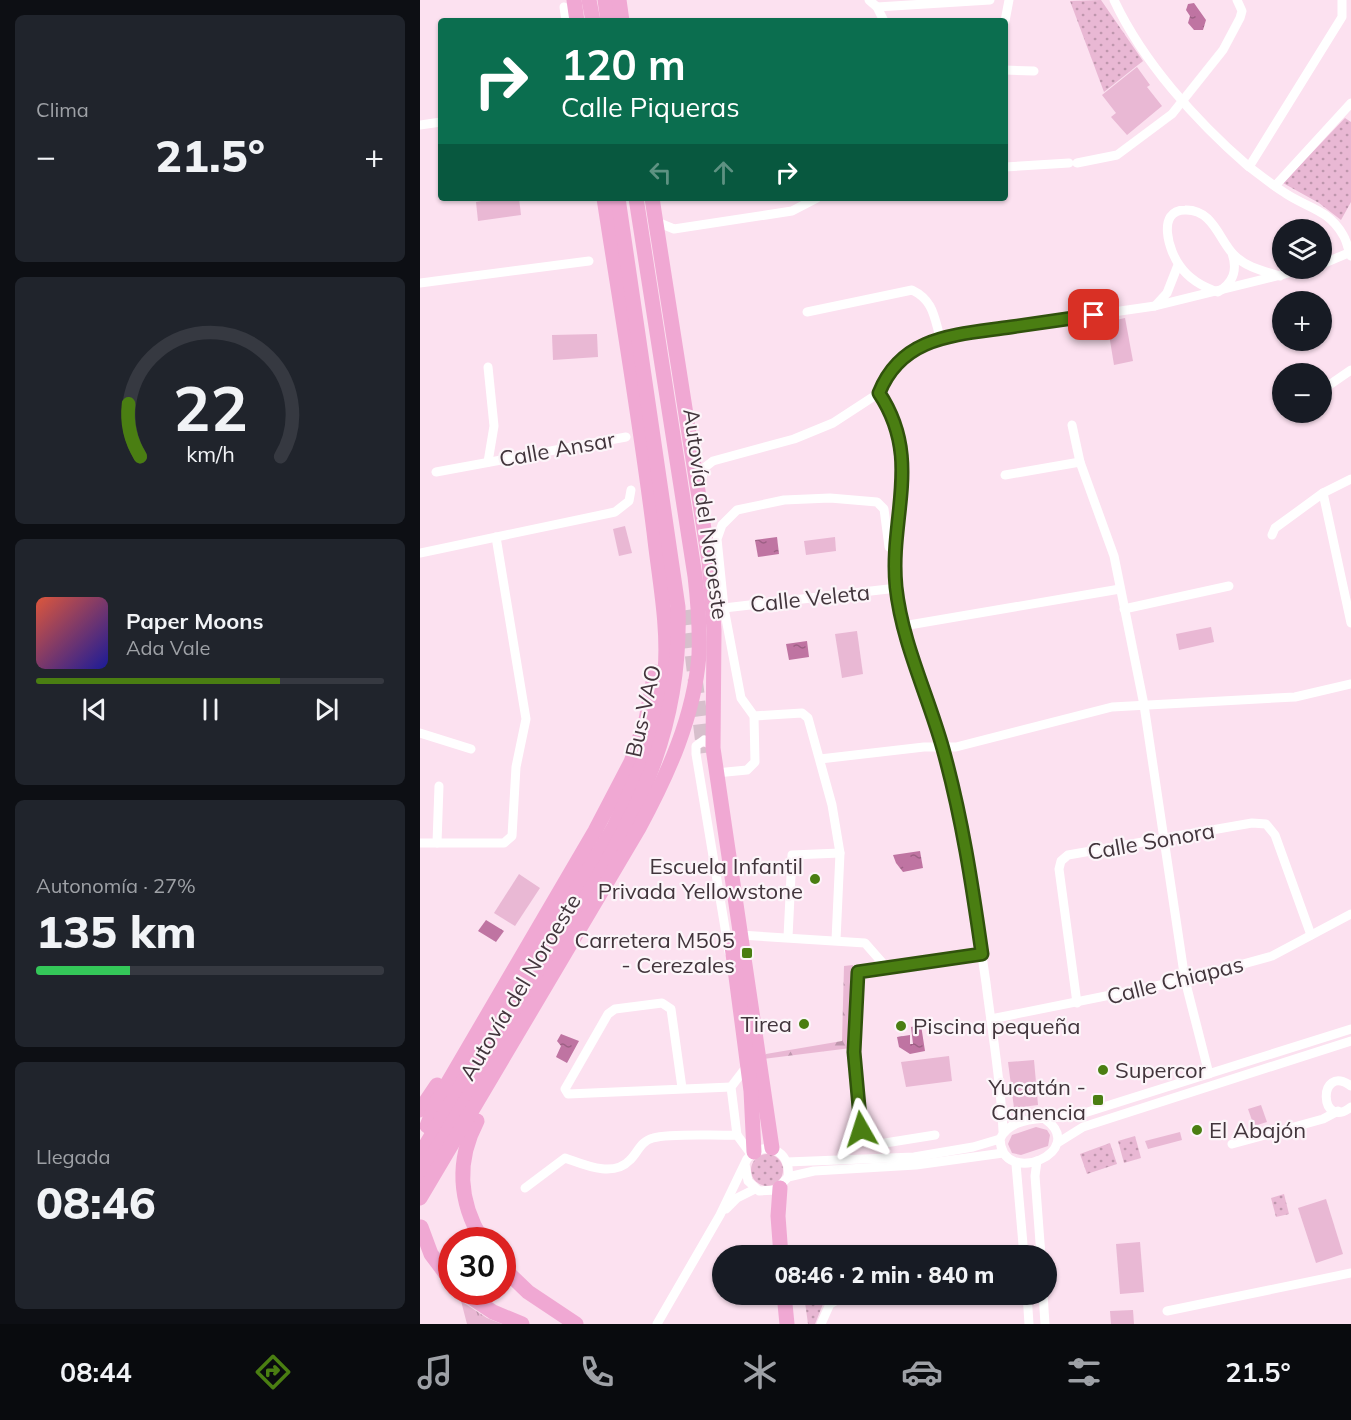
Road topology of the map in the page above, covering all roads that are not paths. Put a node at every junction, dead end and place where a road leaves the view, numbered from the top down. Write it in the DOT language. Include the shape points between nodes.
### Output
graph roads {
  1 [pos="589,0"];
  2 [pos="605,0"];
  3 [pos="619,0"];
  4 [pos="869,0"];
  5 [pos="990,0"];
  6 [pos="1009,0"];
  7 [pos="1114,0"];
  8 [pos="1238,0"];
  9 [pos="1342,0"];
  10 [pos="1351,5"];
  11 [pos="878,7"];
  12 [pos="1342,16"];
  13 [pos="592,18"];
  14 [pos="608,18"];
  15 [pos="622,18"];
  16 [pos="883,18"];
  17 [pos="1006,18"];
  18 [pos="1008,70"];
  19 [pos="1034,71"];
  20 [pos="1351,103"];
  21 [pos="1183,104"];
  22 [pos="438,122"];
  23 [pos="420,125"];
  24 [pos="1008,167"];
  25 [pos="1250,167"];
  26 [pos="1275,186"];
  27 [pos="604,201"];
  28 [pos="620,201"];
  29 [pos="621,201"];
  30 [pos="636,201"];
  31 [pos="653,201"];
  32 [pos="811,201"];
  33 [pos="657,222"];
  34 [pos="674,229"];
  35 [pos="660,244"];
  36 [pos="1232,253"];
  37 [pos="1351,254"];
  38 [pos="589,261"];
  39 [pos="1332,261"];
  40 [pos="1178,265"];
  41 [pos="1272,274"];
  42 [pos="1275,279"];
  43 [pos="420,283"];
  44 [pos="1218,292"];
  45 [pos="1155,306"];
  46 [pos="807,312"];
  47 [pos="940,337"];
  48 [pos="488,367"];
  49 [pos="1351,370"];
  50 [pos="1332,383"];
  51 [pos="879,393"];
  52 [pos="671,421"];
  53 [pos="1072,425"];
  54 [pos="626,437"];
  55 [pos="692,445"];
  56 [pos="712,461"];
  57 [pos="488,462"];
  58 [pos="1080,462"];
  59 [pos="436,472"];
  60 [pos="1005,475"];
  61 [pos="1351,479"];
  62 [pos="631,490"];
  63 [pos="1323,494"];
  64 [pos="700,500"];
  65 [pos="1272,535"];
  66 [pos="496,537"];
  67 [pos="895,549"];
  68 [pos="420,554"];
  69 [pos="1229,586"];
  70 [pos="897,588"];
  71 [pos="1120,588"];
  72 [pos="724,608"];
  73 [pos="1124,609"];
  74 [pos="687,610"];
  75 [pos="1351,623"];
  76 [pos="903,626"];
  77 [pos="666,636"];
  78 [pos="1351,684"];
  79 [pos="1143,705"];
  80 [pos="754,716"];
  81 [pos="420,733"];
  82 [pos="942,747"];
  83 [pos="471,749"];
  84 [pos="708,750"];
  85 [pos="820,759"];
  86 [pos="716,773"];
  87 [pos="439,786"];
  88 [pos="1164,840"];
  89 [pos="420,843"];
  90 [pos="438,843"];
  91 [pos="840,853"];
  92 [pos="1351,914"];
  93 [pos="729,923"];
  94 [pos="740,935"];
  95 [pos="1311,935"];
  96 [pos="788,937"];
  97 [pos="836,940"];
  98 [pos="982,954"];
  99 [pos="886,968"];
  100 [pos="735,977"];
  101 [pos="1185,980"];
  102 [pos="748,991"];
  103 [pos="1077,1004"];
  104 [pos="991,1019"];
  105 [pos="480,1027"];
  106 [pos="1351,1029"];
  107 [pos="1351,1041"];
  108 [pos="748,1065"];
  109 [pos="1209,1074"];
  110 [pos="1351,1086"];
  111 [pos="682,1088"];
  112 [pos="730,1088"];
  113 [pos="1328,1105"];
  114 [pos="1351,1107"];
  115 [pos="420,1110"];
  116 [pos="1340,1111"];
  117 [pos="1351,1118"];
  118 [pos="1045,1119"];
  119 [pos="1323,1119"];
  120 [pos="427,1126"];
  121 [pos="736,1135"];
  122 [pos="935,1135"];
  123 [pos="1001,1135"];
  124 [pos="1059,1142"];
  125 [pos="1232,1144"];
  126 [pos="772,1148"];
  127 [pos="1002,1153"];
  128 [pos="420,1155"];
  129 [pos="750,1157"];
  130 [pos="1038,1161"];
  131 [pos="787,1162"];
  132 [pos="1016,1164"];
  133 [pos="420,1176"];
  134 [pos="784,1182"];
  135 [pos="525,1188"];
  136 [pos="755,1189"];
  137 [pos="420,1198"];
  138 [pos="720,1215"];
  139 [pos="421,1227"];
  140 [pos="474,1227"];
  141 [pos="780,1245"];
  142 [pos="1023,1245"];
  143 [pos="1040,1245"];
  144 [pos="438,1263"];
  145 [pos="1351,1273"];
  146 [pos="516,1280"];
  147 [pos="482,1305"];
  148 [pos="785,1305"];
  149 [pos="830,1305"];
  150 [pos="1028,1305"];
  151 [pos="1044,1305"];
  152 [pos="1167,1311"];
  153 [pos="522,1324"];
  154 [pos="576,1324"];
  155 [pos="657,1324"];
  156 [pos="787,1324"];
  157 [pos="821,1324"];
  158 [pos="1029,1324"];
  159 [pos="1045,1324"];
  1 -- 13 [label="highway"];
  2 -- 14 [label="highway"];
  3 -- 15 [label="highway"];
  4 -- 11 [label="street"];
  5 -- 11 [label="street"];
  6 -- 17 [label="street"];
  7 -- 21 [label="street" via="1123,19"];
  8 -- 21 [label="street" via="1240,18"];
  9 -- 12 [label="street"];
  10 -- 12 [label="street"];
  11 -- 16 [label="street"];
  12 -- 25 [label="street"];
  18 -- 19 [label="street"];
  20 -- 26 [label="street"];
  21 -- 24 [label="street" via="1117,154 1073,163"];
  21 -- 25 [label="street"];
  22 -- 23 [label="street"];
  25 -- 26 [label="street"];
  26 -- 37 [label="street" via="1328,218 1343,235"];
  27 -- 77 [label="highway, Autovía del Noroeste" via="646,473"];
  28 -- 133 [label="highway, Bus-VAO" via="678,607 678,665 673,702 654,769 623,833"];
  29 -- 74 [label="highway"];
  30 -- 52 [label="highway, Autovía del Noroeste"];
  31 -- 33 [label="highway"];
  32 -- 34 [label="street" via="792,211"];
  33 -- 34 [label="street"];
  33 -- 35 [label="highway"];
  34 -- 35 [label="street"];
  35 -- 55 [label="highway"];
  36 -- 40 [label="street" via="1215,224 1187,209 1170,217 1167,230"];
  36 -- 41 [label="street" via="1257,270"];
  36 -- 44 [label="street" via="1234,276"];
  37 -- 39 [label="street"];
  38 -- 43 [label="street"];
  40 -- 44 [label="street" via="1202,286"];
  40 -- 45 [label="street" via="1167,293"];
  42 -- 44 [label="street"];
  44 -- 45 [label="street"];
  45 -- 47 [label="street"];
  46 -- 47 [label="street" via="912,290 931,304"];
  47 -- 51 [label="street" via="911,351 893,367"];
  48 -- 57 [label="street, Calle Ansar" via="494,426"];
  49 -- 50 [label="street"];
  51 -- 56 [label="street" via="833,423 794,439"];
  51 -- 67 [label="street" via="896,429 902,455 904,478"];
  52 -- 137 [label="highway, Autovía del Noroeste" via="691,539 699,626 693,694 684,729 639,828"];
  52 -- 140 [label="highway" via="700,545 705,585 708,642 703,689 685,750 656,816 467,1140 462,1168 464,1197"];
  53 -- 58 [label="street"];
  54 -- 57 [label="street, Calle Ansar"];
  55 -- 56 [label="street" via="698,456"];
  55 -- 64 [label="highway"];
  56 -- 64 [label="street" via="701,474"];
  57 -- 59 [label="street, Calle Ansar"];
  58 -- 60 [label="street"];
  58 -- 71 [label="street" via="1114,556"];
  61 -- 63 [label="street"];
  62 -- 66 [label="street" via="629,501 615,512"];
  63 -- 65 [label="street" via="1275,528"];
  63 -- 75 [label="street"];
  64 -- 84 [label="highway" via="714,615"];
  66 -- 68 [label="street"];
  66 -- 90 [label="street" via="526,719 516,767 512,836 504,843"];
  67 -- 70 [label="street"];
  67 -- 72 [label="street" via="889,547 884,509 877,502 830,498 749,506 728,517 717,540"];
  69 -- 73 [label="street"];
  70 -- 72 [label="street, Calle Veleta"];
  70 -- 76 [label="street"];
  71 -- 73 [label="street"];
  71 -- 76 [label="street"];
  72 -- 80 [label="street" via="741,698"];
  73 -- 79 [label="street"];
  76 -- 82 [label="street"];
  77 -- 105 [label="highway" via="658,645 646,720 631,762"];
  77 -- 128 [label="highway, Autovía del Noroeste" via="665,673 656,724 618,818"];
  78 -- 79 [label="street" via="1295,697"];
  79 -- 82 [label="street" via="1112,708 956,747"];
  79 -- 88 [label="street"];
  80 -- 85 [label="street" via="802,713 808,718"];
  80 -- 86 [label="street" via="755,762 751,768"];
  81 -- 83 [label="street"];
  82 -- 85 [label="street"];
  82 -- 98 [label="street" via="965,837"];
  84 -- 86 [label="highway"];
  84 -- 93 [label="highway"];
  84 -- 100 [label="street" via="704,740 696,746 725,937"];
  85 -- 91 [label="street"];
  86 -- 94 [label="highway"];
  87 -- 90 [label="street"];
  88 -- 95 [label="street, Calle Sonora" via="1266,824 1275,835"];
  88 -- 101 [label="street"];
  88 -- 103 [label="street, Calle Sonora" via="1068,855 1060,861"];
  89 -- 90 [label="street"];
  91 -- 96 [label="street" via="792,855"];
  91 -- 97 [label="street"];
  92 -- 95 [label="street, Calle Chiapas"];
  93 -- 100 [label="highway"];
  93 -- 102 [label="highway"];
  94 -- 96 [label="street"];
  94 -- 102 [label="highway"];
  95 -- 101 [label="street, Calle Chiapas" via="1272,956"];
  96 -- 97 [label="street"];
  97 -- 99 [label="street" via="865,943"];
  98 -- 99 [label="street"];
  98 -- 104 [label="street"];
  99 -- 122 [label="street" via="858,972 854,1052 861,1129 865,1137 879,1144"];
  100 -- 108 [label="highway"];
  101 -- 103 [label="street, Calle Chiapas"];
  101 -- 109 [label="street"];
  102 -- 126 [label="highway"];
  103 -- 104 [label="street, Calle Chiapas"];
  104 -- 123 [label="street"];
  105 -- 115 [label="highway"];
  105 -- 120 [label="highway"];
  106 -- 109 [label="street"];
  107 -- 124 [label="street" via="1083,1127"];
  108 -- 112 [label="street"];
  108 -- 129 [label="highway"];
  109 -- 118 [label="street" via="1078,1115"];
  110 -- 113 [label="street" via="1339,1081 1330,1084 1326,1092"];
  111 -- 111 [label="street" via="568,1094 565,1089 608,1014 662,1003 671,1009"];
  111 -- 112 [label="street"];
  112 -- 121 [label="street"];
  113 -- 116 [label="street"];
  113 -- 119 [label="street"];
  114 -- 116 [label="street"];
  116 -- 117 [label="street"];
  116 -- 119 [label="street"];
  118 -- 123 [label="street" via="1016,1124"];
  118 -- 124 [label="street" via="1058,1133"];
  119 -- 125 [label="street"];
  121 -- 129 [label="street"];
  121 -- 135 [label="street" via="654,1138 641,1144 630,1161 616,1168 593,1169 565,1158"];
  123 -- 127 [label="street"];
  123 -- 131 [label="street" via="973,1147 914,1157"];
  124 -- 130 [label="street" via="1053,1152"];
  126 -- 129 [label="street"];
  126 -- 131 [label="street"];
  127 -- 132 [label="street"];
  127 -- 134 [label="street" via="916,1165 814,1170"];
  129 -- 136 [label="street" via="745,1176"];
  129 -- 138 [label="street"];
  130 -- 132 [label="street"];
  130 -- 143 [label="street" via="1035,1176"];
  131 -- 134 [label="street"];
  132 -- 142 [label="street"];
  134 -- 136 [label="street" via="767,1192"];
  134 -- 141 [label="highway" via="778,1216"];
  136 -- 138 [label="street" via="737,1198"];
  138 -- 155 [label="street"];
  139 -- 144 [label="highway"];
  145 -- 152 [label="street"];
  146 -- 154 [label="highway"];
  147 -- 153 [label="highway"];
  148 -- 156 [label="highway"];
  149 -- 157 [label="street"];
  150 -- 158 [label="street"];
  151 -- 159 [label="street"];
}
